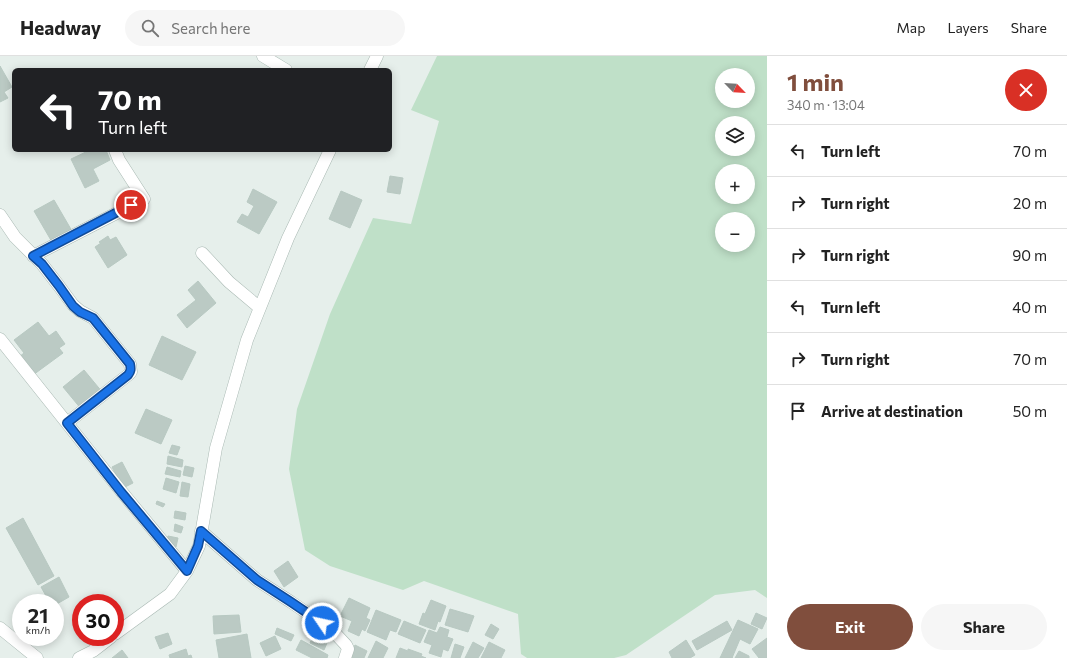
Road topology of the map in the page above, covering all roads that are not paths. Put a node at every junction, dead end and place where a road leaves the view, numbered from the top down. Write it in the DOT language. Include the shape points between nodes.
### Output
graph roads {
  1 [pos="263,56"];
  2 [pos="377,56"];
  3 [pos="283,68"];
  4 [pos="371,68"];
  5 [pos="116,152"];
  6 [pos="329,152"];
  7 [pos="0,215"];
  8 [pos="202,253"];
  9 [pos="33,256"];
  10 [pos="260,308"];
  11 [pos="0,339"];
  12 [pos="67,423"];
  13 [pos="201,531"];
  14 [pos="187,571"];
  15 [pos="124,627"];
  16 [pos="0,628"];
  17 [pos="99,646"];
  18 [pos="37,658"];
  19 [pos="79,658"];
  20 [pos="345,658"];
  1 -- 3 [label="street"];
  2 -- 4 [label="street"];
  5 -- 9 [label="street" via="144,199"];
  6 -- 10 [label="street" via="288,238"];
  7 -- 9 [label="street" via="15,238"];
  8 -- 10 [label="street"];
  9 -- 12 [label="street" via="42,264 73,306 93,318 131,368 128,375"];
  10 -- 13 [label="street" via="247,340 216,448"];
  11 -- 12 [label="street"];
  12 -- 14 [label="street"];
  13 -- 14 [label="street" via="198,546"];
  13 -- 20 [label="street" via="257,580 332,630 348,649"];
  14 -- 15 [label="street" via="170,594"];
  16 -- 18 [label="street"];
  17 -- 19 [label="street"];
}
